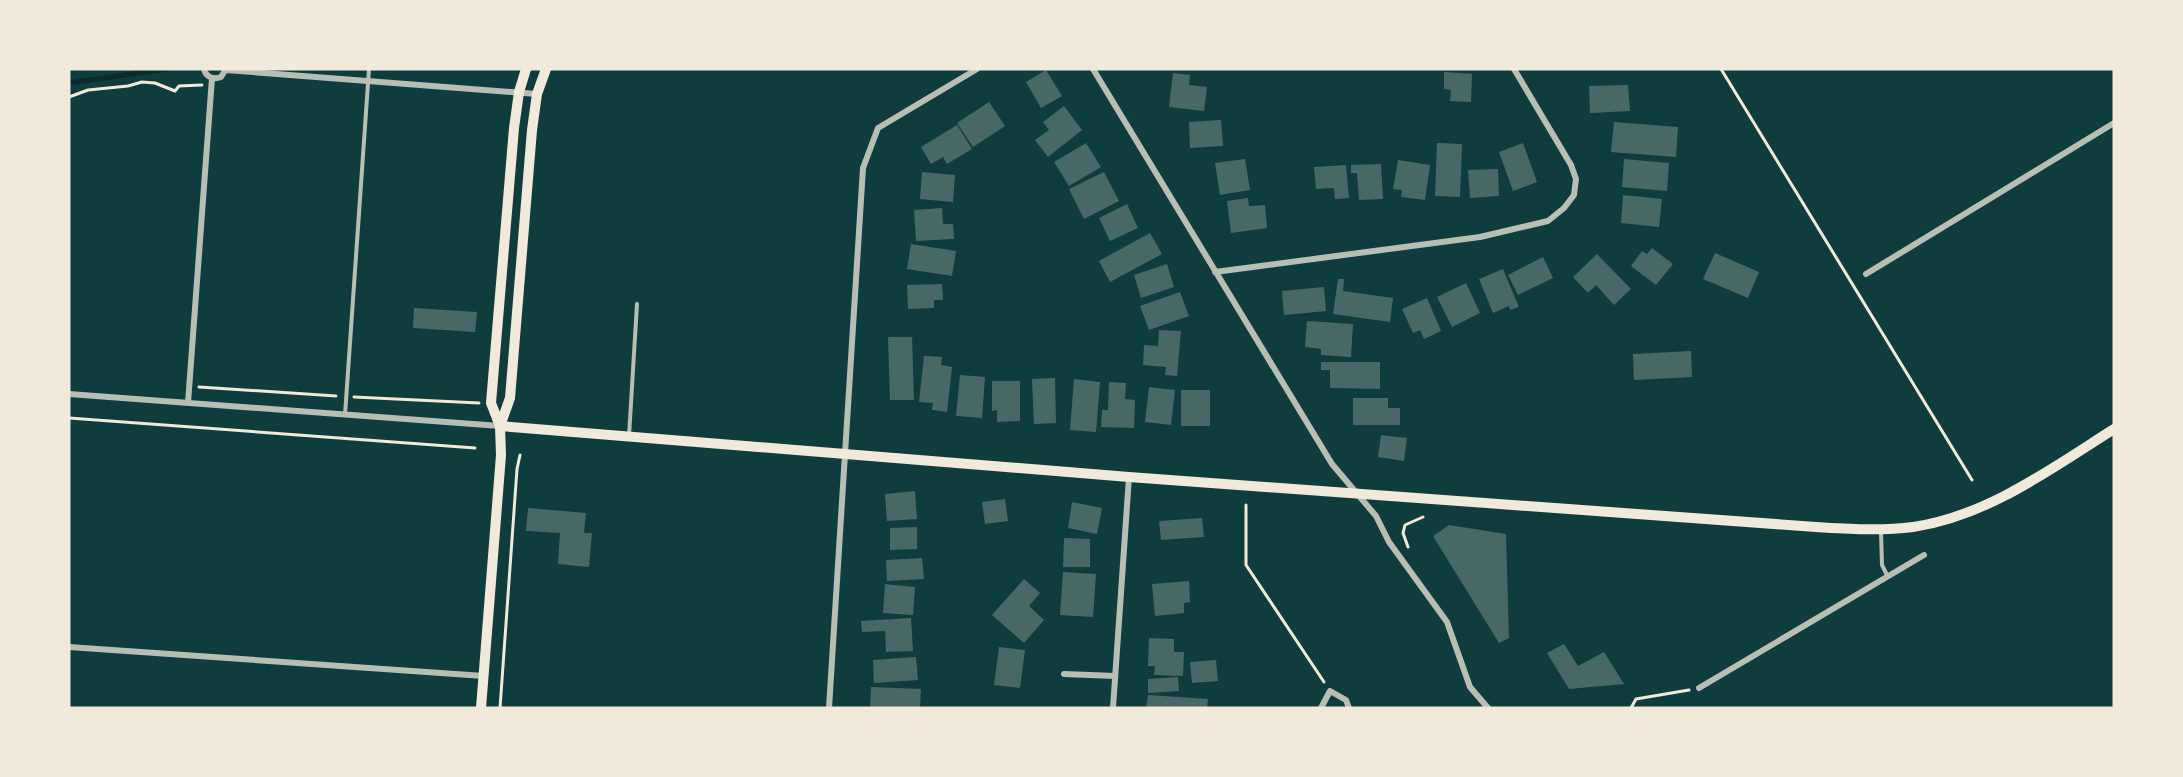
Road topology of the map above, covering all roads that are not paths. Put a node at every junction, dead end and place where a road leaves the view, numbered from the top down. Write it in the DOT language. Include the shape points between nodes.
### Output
graph roads {
  1 [pos="204,69"];
  2 [pos="226,69"];
  3 [pos="369,69"];
  4 [pos="526,69"];
  5 [pos="546,69"];
  6 [pos="977,69"];
  7 [pos="1093,69"];
  8 [pos="1514,69"];
  9 [pos="368,80"];
  10 [pos="212,81"];
  11 [pos="519,92"];
  12 [pos="537,94"];
  13 [pos="2114,123"];
  14 [pos="1215,272"];
  15 [pos="1866,274"];
  16 [pos="638,304"];
  17 [pos="69,394"];
  18 [pos="188,403"];
  19 [pos="345,415"];
  20 [pos="500,426"];
  21 [pos="2114,429"];
  22 [pos="629,437"];
  23 [pos="847,454"];
  24 [pos="1130,477"];
  25 [pos="1355,493"];
  26 [pos="1881,530"];
  27 [pos="1924,555"];
  28 [pos="1888,578"];
  29 [pos="69,647"];
  30 [pos="1064,674"];
  31 [pos="484,676"];
  32 [pos="1115,676"];
  33 [pos="1699,688"];
  34 [pos="481,708"];
  35 [pos="829,708"];
  36 [pos="1113,708"];
  37 [pos="1321,708"];
  38 [pos="1349,708"];
  39 [pos="1488,708"];
  1 -- 10 [label="street"];
  2 -- 9 [label="street"];
  2 -- 10 [label="street"];
  3 -- 9 [label="lane"];
  4 -- 11 [label="main road"];
  5 -- 12 [label="main road"];
  6 -- 23 [label="street" via="878,128 863,168"];
  7 -- 14 [label="street"];
  8 -- 14 [label="street" via="1576,179 1574,195 1548,221 1480,237"];
  9 -- 11 [label="street"];
  9 -- 19 [label="lane"];
  10 -- 18 [label="street"];
  11 -- 12 [label="street"];
  11 -- 20 [label="main road" via="490,404"];
  12 -- 20 [label="main road" via="510,398"];
  13 -- 15 [label="street"];
  14 -- 25 [label="street" via="1332,464"];
  16 -- 22 [label="lane"];
  17 -- 18 [label="street"];
  18 -- 19 [label="street"];
  19 -- 20 [label="street"];
  20 -- 22 [label="main road"];
  20 -- 31 [label="main road"];
  21 -- 26 [label="main road" via="2024,485 1976,509 1931,523"];
  22 -- 23 [label="main road"];
  23 -- 24 [label="main road"];
  23 -- 35 [label="street"];
  24 -- 25 [label="main road"];
  24 -- 32 [label="street"];
  25 -- 26 [label="main road"];
  25 -- 39 [label="street" via="1376,516 1389,542 1447,622 1470,687"];
  26 -- 28 [label="lane" via="1882,565"];
  27 -- 28 [label="street"];
  28 -- 33 [label="street"];
  29 -- 31 [label="street"];
  30 -- 32 [label="street"];
  31 -- 34 [label="main road"];
  32 -- 36 [label="street"];
  37 -- 38 [label="street" via="1330,691 1346,700"];
}
